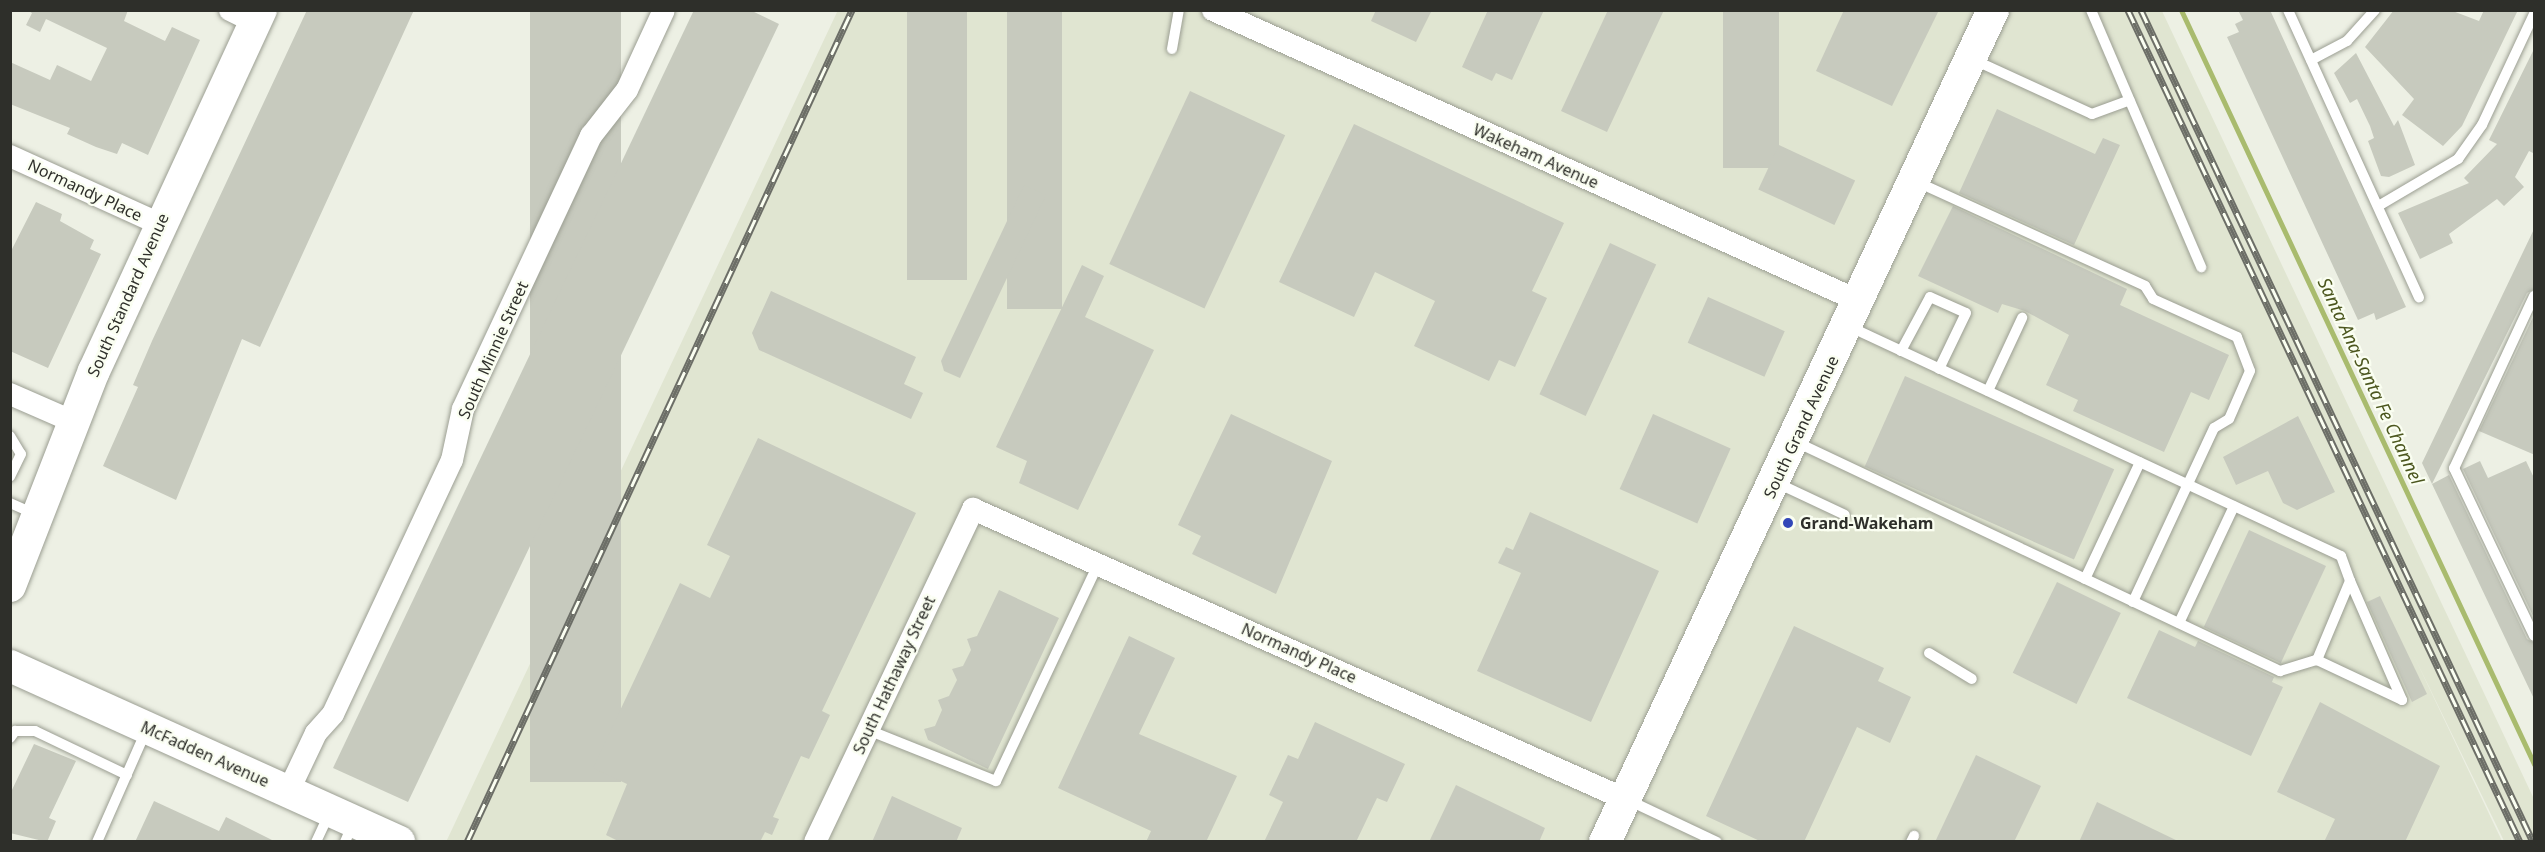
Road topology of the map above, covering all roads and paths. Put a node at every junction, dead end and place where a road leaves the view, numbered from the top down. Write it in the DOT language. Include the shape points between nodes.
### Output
graph roads {
  1 [pos="664,10"];
  2 [pos="1179,10"];
  3 [pos="1213,10"];
  4 [pos="1993,10"];
  5 [pos="2091,10"];
  6 [pos="2288,10"];
  7 [pos="2375,10"];
  8 [pos="248,14"];
  9 [pos="2535,14"];
  10 [pos="1172,49"];
  11 [pos="1971,59"];
  12 [pos="2311,60"];
  13 [pos="2130,100"];
  14 [pos="10,156"];
  15 [pos="1915,181"];
  16 [pos="2380,205"];
  17 [pos="160,224"];
  18 [pos="2201,267"];
  19 [pos="2535,296"];
  20 [pos="2419,298"];
  21 [pos="1853,314"];
  22 [pos="2022,318"];
  23 [pos="1901,351"];
  24 [pos="1940,369"];
  25 [pos="1988,391"];
  26 [pos="12,399"];
  27 [pos="74,422"];
  28 [pos="10,436"];
  29 [pos="1794,441"];
  30 [pos="2140,462"];
  31 [pos="10,477"];
  32 [pos="1775,482"];
  33 [pos="2187,484"];
  34 [pos="10,503"];
  35 [pos="2234,506"];
  36 [pos="973,509"];
  37 [pos="39,515"];
  38 [pos="1845,515"];
  39 [pos="1098,564"];
  40 [pos="2085,579"];
  41 [pos="2350,581"];
  42 [pos="10,586"];
  43 [pos="2133,602"];
  44 [pos="2179,623"];
  45 [pos="2535,636"];
  46 [pos="1929,652"];
  47 [pos="2317,660"];
  48 [pos="10,666"];
  49 [pos="1972,679"];
  50 [pos="148,728"];
  51 [pos="868,730"];
  52 [pos="10,738"];
  53 [pos="127,775"];
  54 [pos="288,792"];
  55 [pos="1625,799"];
  56 [pos="343,824"];
  57 [pos="97,842"];
  58 [pos="316,842"];
  59 [pos="399,842"];
  60 [pos="815,842"];
  61 [pos="1605,842"];
  62 [pos="1717,842"];
  1 -- 54 [label="street, South Minnie Street" via="627,90 591,136 463,409 452,460 333,714 316,733"];
  2 -- 10 [label="lane"];
  3 -- 21 [label="street, Wakeham Avenue"];
  4 -- 11 [label="street, South Grand Avenue"];
  5 -- 13 [label="lane"];
  6 -- 12 [label="lane"];
  7 -- 12 [label="lane" via="2347,41"];
  8 -- 17 [label="street, South Standard Avenue"];
  9 -- 16 [label="lane" via="2482,125 2458,159"];
  11 -- 13 [label="lane" via="2092,114"];
  11 -- 15 [label="street, South Grand Avenue"];
  12 -- 16 [label="lane"];
  13 -- 18 [label="lane"];
  14 -- 17 [label="street, Normandy Place"];
  15 -- 21 [label="street, South Grand Avenue"];
  15 -- 33 [label="lane" via="2145,286 2153,299 2237,337 2250,371 2229,419 2214,428"];
  16 -- 20 [label="lane"];
  17 -- 27 [label="street, South Standard Avenue"];
  19 -- 45 [label="lane" via="2454,468"];
  21 -- 23 [label="lane"];
  21 -- 29 [label="street, South Grand Avenue"];
  22 -- 25 [label="lane"];
  23 -- 24 [label="lane"];
  23 -- 24 [label="lane" via="1930,297 1966,313"];
  24 -- 25 [label="lane"];
  25 -- 30 [label="lane"];
  26 -- 27 [label="street"];
  27 -- 37 [label="street, South Standard Avenue"];
  28 -- 31 [label="lane" via="21,454"];
  29 -- 32 [label="street, South Grand Avenue"];
  29 -- 40 [label="lane"];
  30 -- 33 [label="lane"];
  30 -- 40 [label="lane"];
  32 -- 38 [label="lane"];
  32 -- 55 [label="street, South Grand Avenue"];
  33 -- 35 [label="lane"];
  33 -- 43 [label="lane"];
  34 -- 37 [label="lane"];
  35 -- 41 [label="lane" via="2341,555"];
  35 -- 44 [label="lane"];
  36 -- 39 [label="street, Normandy Place"];
  36 -- 51 [label="street, South Hathaway Street"];
  37 -- 42 [label="street, South Standard Avenue"];
  39 -- 51 [label="lane" via="996,781"];
  39 -- 55 [label="street, Normandy Place"];
  40 -- 43 [label="lane"];
  41 -- 47 [label="lane"];
  41 -- 47 [label="lane" via="2402,700"];
  43 -- 44 [label="lane"];
  44 -- 47 [label="lane" via="2280,671"];
  46 -- 49 [label="lane"];
  48 -- 50 [label="street, McFadden Avenue"];
  50 -- 53 [label="lane"];
  50 -- 54 [label="street, McFadden Avenue"];
  51 -- 60 [label="street, South Hathaway Street"];
  52 -- 53 [label="lane" via="15,731 34,731"];
  53 -- 57 [label="lane"];
  54 -- 56 [label="street, McFadden Avenue"];
  55 -- 61 [label="street, South Grand Avenue"];
  55 -- 62 [label="lane"];
  56 -- 58 [label="lane"];
  56 -- 59 [label="street, McFadden Avenue"];
}
